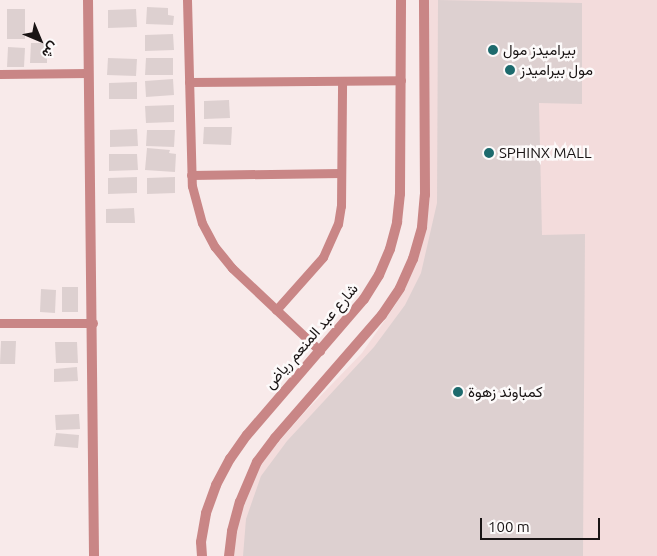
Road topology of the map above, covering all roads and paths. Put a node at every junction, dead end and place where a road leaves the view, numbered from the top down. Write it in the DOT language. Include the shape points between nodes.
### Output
graph roads {
  1 [pos="88,0"];
  2 [pos="187,0"];
  3 [pos="401,0"];
  4 [pos="424,0"];
  5 [pos="88,73"];
  6 [pos="0,74"];
  7 [pos="401,80"];
  8 [pos="342,81"];
  9 [pos="189,82"];
  10 [pos="341,174"];
  11 [pos="191,175"];
  12 [pos="276,310"];
  13 [pos="0,323"];
  14 [pos="93,323"];
  15 [pos="320,351"];
  16 [pos="94,556"];
  17 [pos="202,556"];
  18 [pos="229,556"];
  1 -- 5 [label="street"];
  2 -- 9 [label="street"];
  3 -- 7 [label="street, شارع عبد المنعم رياض"];
  4 -- 18 [label="street" via="425,195 414,259 382,315 257,462 240,502"];
  5 -- 6 [label="street"];
  5 -- 14 [label="street"];
  7 -- 8 [label="street"];
  7 -- 15 [label="street, شارع عبد المنعم رياض" via="399,208 390,249 364,299"];
  8 -- 9 [label="street"];
  8 -- 10 [label="street"];
  9 -- 11 [label="street"];
  10 -- 11 [label="street"];
  10 -- 12 [label="street" via="340,215 329,246 316,266"];
  11 -- 12 [label="street" via="197,210 215,247"];
  12 -- 15 [label="street"];
  13 -- 14 [label="street"];
  14 -- 16 [label="street"];
  15 -- 17 [label="street, شارع عبد المنعم رياض" via="247,434 230,459 206,513"];
}
